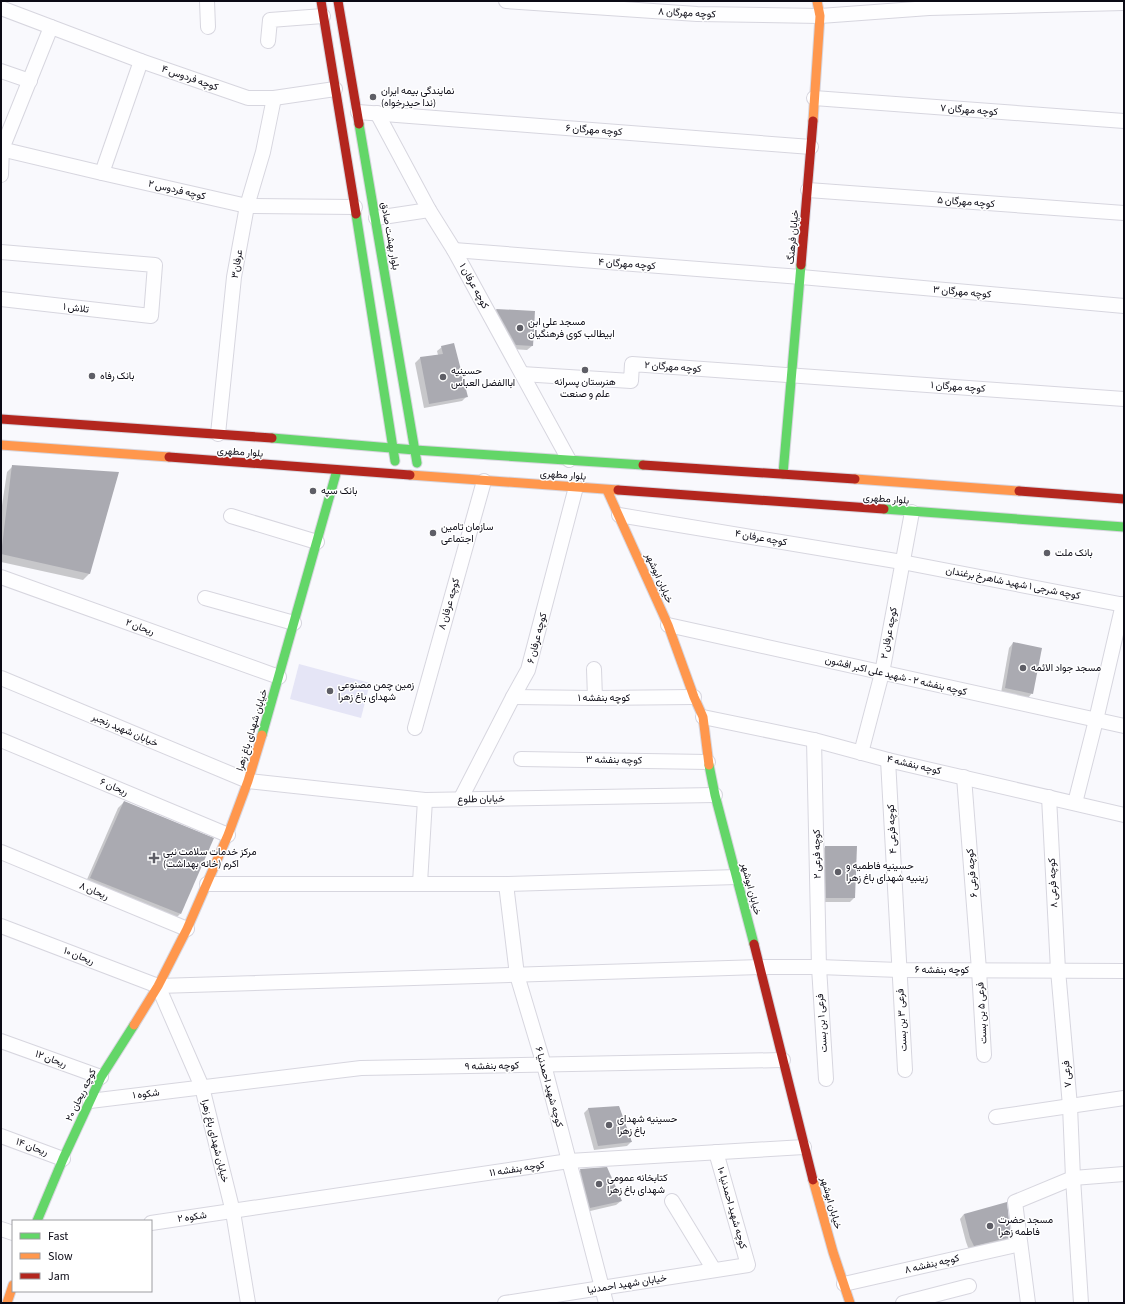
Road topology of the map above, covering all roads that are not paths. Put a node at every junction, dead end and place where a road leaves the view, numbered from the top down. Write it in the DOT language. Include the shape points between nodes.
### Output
graph roads {
  1 [pos="207,1"];
  2 [pos="321,1"];
  3 [pos="338,1"];
  4 [pos="506,1"];
  5 [pos="817,1"];
  6 [pos="1124,3"];
  7 [pos="928,4"];
  8 [pos="696,7"];
  9 [pos="1,8"];
  10 [pos="323,16"];
  11 [pos="820,16"];
  12 [pos="51,27"];
  13 [pos="208,27"];
  14 [pos="268,41"];
  15 [pos="141,61"];
  16 [pos="1,71"];
  17 [pos="30,81"];
  18 [pos="335,89"];
  19 [pos="274,98"];
  20 [pos="814,98"];
  21 [pos="358,112"];
  22 [pos="377,113"];
  23 [pos="1124,121"];
  24 [pos="811,147"];
  25 [pos="2,149"];
  26 [pos="102,173"];
  27 [pos="1,175"];
  28 [pos="808,190"];
  29 [pos="247,206"];
  30 [pos="355,207"];
  31 [pos="429,210"];
  32 [pos="1124,213"];
  33 [pos="376,218"];
  34 [pos="454,250"];
  35 [pos="1,252"];
  36 [pos="375,271"];
  37 [pos="801,277"];
  38 [pos="1,299"];
  39 [pos="1124,306"];
  40 [pos="522,374"];
  41 [pos="792,375"];
  42 [pos="1124,399"];
  43 [pos="1,419"];
  44 [pos="218,434"];
  45 [pos="1,445"];
  46 [pos="393,448"];
  47 [pos="415,450"];
  48 [pos="570,460"];
  49 [pos="337,470"];
  50 [pos="396,474"];
  51 [pos="784,474"];
  52 [pos="418,475"];
  53 [pos="484,481"];
  54 [pos="576,487"];
  55 [pos="607,490"];
  56 [pos="1124,499"];
  57 [pos="912,512"];
  58 [pos="619,514"];
  59 [pos="231,516"];
  60 [pos="1124,527"];
  61 [pos="317,542"];
  62 [pos="902,562"];
  63 [pos="1,577"];
  64 [pos="205,598"];
  65 [pos="1123,604"];
  66 [pos="294,623"];
  67 [pos="668,625"];
  68 [pos="594,669"];
  69 [pos="882,673"];
  70 [pos="279,677"];
  71 [pos="1,678"];
  72 [pos="513,697"];
  73 [pos="694,697"];
  74 [pos="595,698"];
  75 [pos="703,717"];
  76 [pos="1096,720"];
  77 [pos="1124,726"];
  78 [pos="415,728"];
  79 [pos="1,740"];
  80 [pos="814,740"];
  81 [pos="862,753"];
  82 [pos="521,758"];
  83 [pos="888,760"];
  84 [pos="708,762"];
  85 [pos="964,777"];
  86 [pos="248,781"];
  87 [pos="715,795"];
  88 [pos="1049,797"];
  89 [pos="425,800"];
  90 [pos="460,800"];
  91 [pos="1075,803"];
  92 [pos="1124,815"];
  93 [pos="228,835"];
  94 [pos="1,852"];
  95 [pos="737,877"];
  96 [pos="207,884"];
  97 [pos="420,884"];
  98 [pos="506,884"];
  99 [pos="1,926"];
  100 [pos="187,929"];
  101 [pos="760,967"];
  102 [pos="819,967"];
  103 [pos="899,970"];
  104 [pos="979,970"];
  105 [pos="1058,970"];
  106 [pos="1124,970"];
  107 [pos="517,975"];
  108 [pos="158,986"];
  109 [pos="1,1041"];
  110 [pos="984,1056"];
  111 [pos="783,1060"];
  112 [pos="544,1065"];
  113 [pos="905,1070"];
  114 [pos="101,1077"];
  115 [pos="826,1080"];
  116 [pos="202,1087"];
  117 [pos="1124,1098"];
  118 [pos="90,1100"];
  119 [pos="1070,1106"];
  120 [pos="996,1117"];
  121 [pos="1,1136"];
  122 [pos="804,1147"];
  123 [pos="716,1152"];
  124 [pos="64,1159"];
  125 [pos="569,1161"];
  126 [pos="1124,1174"];
  127 [pos="1073,1178"];
  128 [pos="672,1201"];
  129 [pos="233,1212"];
  130 [pos="37,1220"];
  131 [pos="152,1223"];
  132 [pos="1,1229"];
  133 [pos="12,1233"];
  134 [pos="1020,1244"];
  135 [pos="748,1265"];
  136 [pos="714,1270"];
  137 [pos="844,1284"];
  138 [pos="969,1286"];
  139 [pos="12,1288"];
  140 [pos="601,1288"];
  141 [pos="7,1303"];
  142 [pos="248,1303"];
  143 [pos="505,1303"];
  144 [pos="606,1303"];
  145 [pos="850,1303"];
  146 [pos="903,1303"];
  147 [pos="1028,1303"];
  148 [pos="1081,1303"];
  1 -- 13 [label="street"];
  2 -- 10 [label="street, بلوار بهشت صادق"];
  3 -- 21 [label="street, بلوار بهشت صادق"];
  4 -- 8 [label="street, کوچه مهرگان ۸"];
  5 -- 11 [label="street, خیابان فرهنگ"];
  6 -- 7 [label="street, کوچه مهرگان ۸"];
  7 -- 11 [label="street, کوچه مهرگان ۸"];
  8 -- 11 [label="street, کوچه مهرگان ۸"];
  9 -- 12 [label="street, کوچه فردوس ۴"];
  10 -- 14 [label="street" via="270,20"];
  10 -- 18 [label="street, بلوار بهشت صادق"];
  11 -- 20 [label="street, خیابان فرهنگ"];
  12 -- 15 [label="street, کوچه فردوس ۴"];
  12 -- 17 [label="street"];
  15 -- 19 [label="street, کوچه فردوس ۴" via="248,98"];
  15 -- 26 [label="street"];
  16 -- 17 [label="street"];
  17 -- 25 [label="street"];
  18 -- 19 [label="street, کوچه فردوس ۴"];
  18 -- 30 [label="street, بلوار بهشت صادق"];
  19 -- 29 [label="street, عرفان۳" via="263,152"];
  20 -- 23 [label="street, کوچه مهرگان ۷"];
  20 -- 24 [label="street, خیابان فرهنگ"];
  21 -- 22 [label="street, کوچه مهرگان ۶"];
  21 -- 33 [label="street, بلوار بهشت صادق"];
  22 -- 24 [label="street, کوچه مهرگان ۶"];
  22 -- 31 [label="street, کوچه عرفان ۱"];
  24 -- 28 [label="street, خیابان فرهنگ"];
  25 -- 26 [label="street, کوچه فردوس ۲"];
  25 -- 27 [label="street"];
  26 -- 29 [label="street, کوچه فردوس ۲"];
  28 -- 32 [label="street, کوچه مهرگان ۵"];
  28 -- 37 [label="street, خیابان فرهنگ"];
  29 -- 30 [label="street, کوچه فردوس ۲"];
  29 -- 44 [label="street, عرفان۳" via="234,277"];
  30 -- 36 [label="street, بلوار بهشت صادق"];
  31 -- 33 [label="street"];
  31 -- 34 [label="street, کوچه عرفان ۱"];
  33 -- 36 [label="street, بلوار بهشت صادق"];
  34 -- 37 [label="street, کوچه مهرگان ۴"];
  34 -- 40 [label="street, کوچه عرفان ۱"];
  35 -- 38 [label="street, تلاش ۱" via="155,265 150,316"];
  36 -- 46 [label="street, بلوار بهشت صادق"];
  36 -- 47 [label="street, بلوار بهشت صادق"];
  37 -- 39 [label="street, کوچه مهرگان ۳"];
  37 -- 41 [label="street, خیابان فرهنگ"];
  40 -- 41 [label="street, کوچه مهرگان ۲" via="631,381 632,364"];
  40 -- 48 [label="street, کوچه عرفان ۱"];
  41 -- 42 [label="street, کوچه مهرگان ۱"];
  41 -- 51 [label="street, خیابان فرهنگ"];
  43 -- 44 [label="street, بلوار مطهری"];
  44 -- 46 [label="street, بلوار مطهری"];
  45 -- 49 [label="street, بلوار مطهری"];
  46 -- 47 [label="street, بلوار مطهری"];
  46 -- 50 [label="street, بلوار بهشت صادق"];
  47 -- 48 [label="street, بلوار مطهری"];
  47 -- 52 [label="street, بلوار بهشت صادق"];
  48 -- 51 [label="street, بلوار مطهری"];
  49 -- 50 [label="street, بلوار مطهری"];
  49 -- 61 [label="street, خیابان شهدای باغ‌ زهرا"];
  50 -- 52 [label="street, بلوار مطهری"];
  51 -- 56 [label="street, بلوار مطهری"];
  52 -- 53 [label="street, بلوار مطهری"];
  53 -- 54 [label="street, بلوار مطهری"];
  53 -- 78 [label="street, کوچه عرفان ۸"];
  54 -- 55 [label="street, بلوار مطهری"];
  54 -- 72 [label="street, کوچه عرفان ۶" via="528,670"];
  55 -- 57 [label="street, بلوار مطهری"];
  55 -- 58 [label="street, خیابان ابوشهر"];
  57 -- 60 [label="street, بلوار مطهری"];
  57 -- 62 [label="street, کوچه عرفان ۲"];
  58 -- 62 [label="street, کوچه عرفان ۴"];
  58 -- 67 [label="street, خیابان ابوشهر"];
  59 -- 61 [label="street"];
  61 -- 66 [label="street, خیابان شهدای باغ‌ زهرا"];
  62 -- 65 [label="street, کوچه شرجی ۱ شهید شاهرخ برغندان"];
  62 -- 69 [label="street, کوچه عرفان ۲"];
  63 -- 70 [label="street, ریحان ۲"];
  64 -- 66 [label="street"];
  65 -- 76 [label="street"];
  66 -- 70 [label="street, خیابان شهدای باغ‌ زهرا"];
  67 -- 69 [label="street, کوچه بنفشه ۲ - شهید علی اکبر افشون"];
  67 -- 73 [label="street, خیابان ابوشهر"];
  68 -- 74 [label="street"];
  69 -- 76 [label="street, کوچه بنفشه ۲ - شهید علی اکبر افشون"];
  69 -- 81 [label="street, کوچه عرفان ۲"];
  70 -- 86 [label="street, خیابان شهدای باغ‌ زهرا"];
  71 -- 86 [label="street, خیابان شهید رنجبر"];
  72 -- 74 [label="street, کوچه بنفشه ۱"];
  72 -- 90 [label="street, کوچه عرفان ۶"];
  73 -- 74 [label="street, کوچه بنفشه ۱"];
  73 -- 75 [label="street, خیابان ابوشهر"];
  75 -- 80 [label="street, کوچه بنفشه ۴"];
  75 -- 84 [label="street, خیابان ابوشهر"];
  76 -- 77 [label="street, کوچه بنفشه ۲ - شهید علی اکبر افشون"];
  76 -- 91 [label="street"];
  79 -- 93 [label="street, ریحان ۶"];
  80 -- 81 [label="street, کوچه بنفشه ۴"];
  80 -- 102 [label="street, کوچه فرعی ۲"];
  81 -- 83 [label="street, کوچه بنفشه ۴"];
  82 -- 84 [label="street, کوچه بنفشه ۳"];
  83 -- 85 [label="street, کوچه بنفشه ۴"];
  83 -- 103 [label="street, کوچه فرعی ۴"];
  84 -- 87 [label="street, خیابان ابوشهر"];
  85 -- 88 [label="street, کوچه بنفشه ۴"];
  85 -- 104 [label="street, کوچه فرعی ۶"];
  86 -- 89 [label="street, خیابان طلوع"];
  86 -- 93 [label="street, خیابان شهدای باغ‌ زهرا"];
  87 -- 90 [label="street, خیابان طلوع"];
  87 -- 95 [label="street, خیابان ابوشهر"];
  88 -- 91 [label="street, کوچه بنفشه ۴"];
  88 -- 105 [label="street, کوچه فرعی ۸"];
  89 -- 90 [label="street, خیابان طلوع"];
  89 -- 97 [label="street"];
  91 -- 92 [label="street, کوچه بنفشه ۴"];
  93 -- 96 [label="street, خیابان شهدای باغ‌ زهرا"];
  94 -- 100 [label="street, ریحان ۸"];
  95 -- 98 [label="street"];
  95 -- 101 [label="street, خیابان ابوشهر"];
  96 -- 97 [label="street"];
  96 -- 100 [label="street, خیابان شهدای باغ‌ زهرا"];
  97 -- 98 [label="street"];
  98 -- 107 [label="street, کوچه شهید احمدنیا ۶"];
  99 -- 108 [label="street, ریحان ۱۰"];
  100 -- 108 [label="street, خیابان شهدای باغ‌ زهرا"];
  101 -- 102 [label="street, کوچه بنفشه ۶"];
  101 -- 107 [label="street, کوچه بنفشه ۶"];
  101 -- 111 [label="street, خیابان ابوشهر"];
  102 -- 103 [label="street, کوچه بنفشه ۶"];
  102 -- 115 [label="street, فرعی ۱ بن بست"];
  103 -- 104 [label="street, کوچه بنفشه ۶"];
  103 -- 113 [label="street, فرعی ۳ بن بست"];
  104 -- 105 [label="street, کوچه بنفشه ۶"];
  104 -- 110 [label="street, فرعی ۵ بن بست"];
  105 -- 106 [label="street, کوچه بنفشه ۶"];
  105 -- 119 [label="street, فرعی ۷"];
  107 -- 108 [label="street, کوچه بنفشه ۶"];
  107 -- 112 [label="street, کوچه شهید احمدنیا ۶"];
  108 -- 114 [label="street, کوچه ریحان ۲۰"];
  108 -- 116 [label="street, خیابان شهدای باغ زهرا"];
  109 -- 114 [label="street, ریحان ۱۲"];
  111 -- 112 [label="street, کوچه بنفشه ۹"];
  111 -- 122 [label="street, خیابان ابوشهر"];
  112 -- 116 [label="street, کوچه بنفشه ۹" via="361,1068"];
  112 -- 125 [label="street, کوچه شهید احمدنیا ۶"];
  114 -- 118 [label="street, کوچه ریحان ۲۰"];
  116 -- 118 [label="street, شکوه ۱"];
  116 -- 129 [label="street, خیابان شهدای باغ زهرا"];
  117 -- 119 [label="street"];
  118 -- 124 [label="street, کوچه ریحان ۲۰"];
  119 -- 120 [label="street"];
  119 -- 127 [label="street, فرعی ۷"];
  121 -- 124 [label="street, ریحان ۱۴"];
  122 -- 123 [label="street, کوچه بنفشه ۱۱"];
  122 -- 137 [label="street, خیابان ابوشهر"];
  123 -- 125 [label="street, کوچه بنفشه ۱۱"];
  123 -- 135 [label="street, کوچه شهید احمدنیا ۱۰"];
  124 -- 130 [label="street, کوچه ریحان ۲۰"];
  125 -- 129 [label="street, کوچه بنفشه ۱۱"];
  125 -- 140 [label="street, کوچه شهید احمدنیا ۶"];
  126 -- 127 [label="street"];
  127 -- 134 [label="street" via="1015,1202"];
  127 -- 148 [label="street, فرعی ۷"];
  128 -- 136 [label="street"];
  129 -- 131 [label="street, شکوه ۲"];
  129 -- 142 [label="street, خیابان شهدای باغ زهرا"];
  132 -- 133 [label="street"];
  134 -- 137 [label="street, کوچه بنفشه ۸"];
  134 -- 147 [label="street"];
  135 -- 136 [label="street, خیابان شهید احمدنیا"];
  136 -- 140 [label="street, خیابان شهید احمدنیا"];
  137 -- 145 [label="street, خیابان ابوشهر"];
  138 -- 146 [label="street"];
  139 -- 141 [label="street"];
  140 -- 143 [label="street, خیابان شهید احمدنیا"];
  140 -- 144 [label="street, کوچه شهید احمدنیا ۶"];
}
